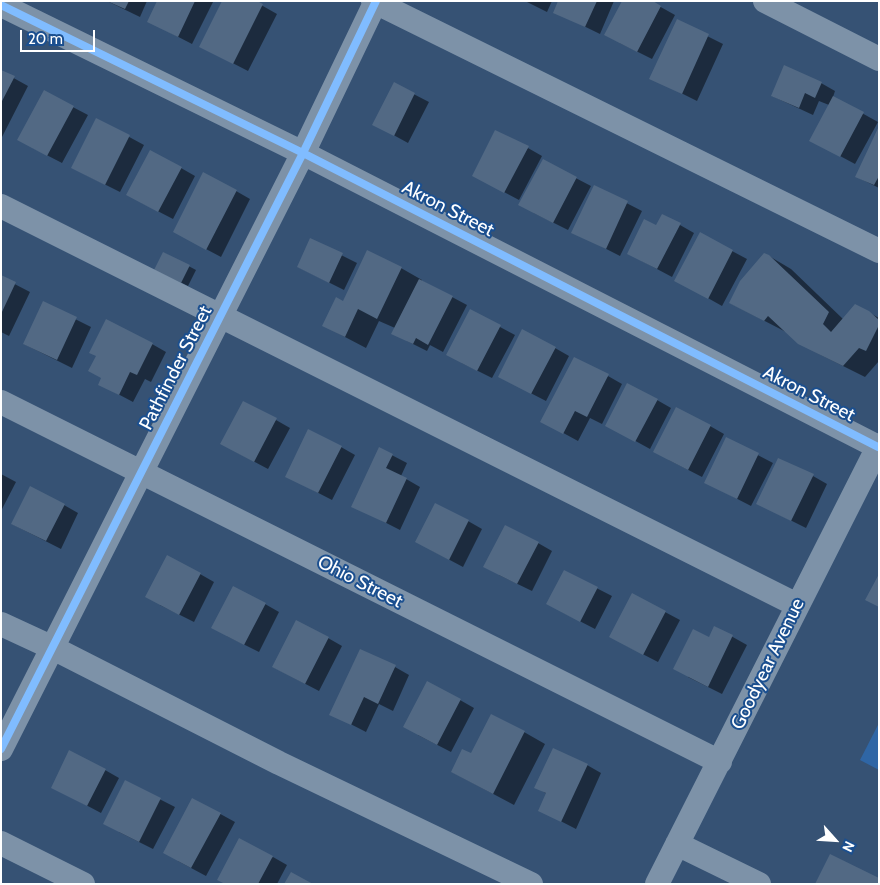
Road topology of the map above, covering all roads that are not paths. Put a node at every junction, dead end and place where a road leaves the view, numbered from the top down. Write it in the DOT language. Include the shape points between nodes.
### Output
graph roads {
  1 [pos="765,1"];
  2 [pos="375,2"];
  3 [pos="1,5"];
  4 [pos="879,59"];
  5 [pos="303,153"];
  6 [pos="1,206"];
  7 [pos="879,251"];
  8 [pos="221,315"];
  9 [pos="1,402"];
  10 [pos="878,446"];
  11 [pos="141,473"];
  12 [pos="797,605"];
  13 [pos="1,624"];
  14 [pos="53,648"];
  15 [pos="1,749"];
  16 [pos="720,762"];
  17 [pos="1,843"];
  18 [pos="678,844"];
  19 [pos="83,884"];
  20 [pos="531,884"];
  21 [pos="657,884"];
  22 [pos="759,884"];
  1 -- 4 [label="street"];
  2 -- 5 [label="street, Pathfinder Street"];
  2 -- 7 [label="street"];
  3 -- 5 [label="street, Akron Street"];
  5 -- 8 [label="street, Pathfinder Street"];
  5 -- 10 [label="street, Akron Street"];
  6 -- 8 [label="street"];
  8 -- 11 [label="street, Pathfinder Street"];
  8 -- 12 [label="street"];
  9 -- 11 [label="street, Ohio Street"];
  10 -- 12 [label="street, Goodyear Avenue"];
  11 -- 14 [label="street, Pathfinder Street"];
  11 -- 16 [label="street, Ohio Street"];
  12 -- 16 [label="street, Goodyear Avenue"];
  13 -- 14 [label="street"];
  14 -- 15 [label="street, Pathfinder Street"];
  14 -- 20 [label="street" via="279,763"];
  16 -- 18 [label="street, Goodyear Avenue"];
  17 -- 19 [label="street"];
  18 -- 21 [label="street, Goodyear Avenue"];
  18 -- 22 [label="street"];
}
